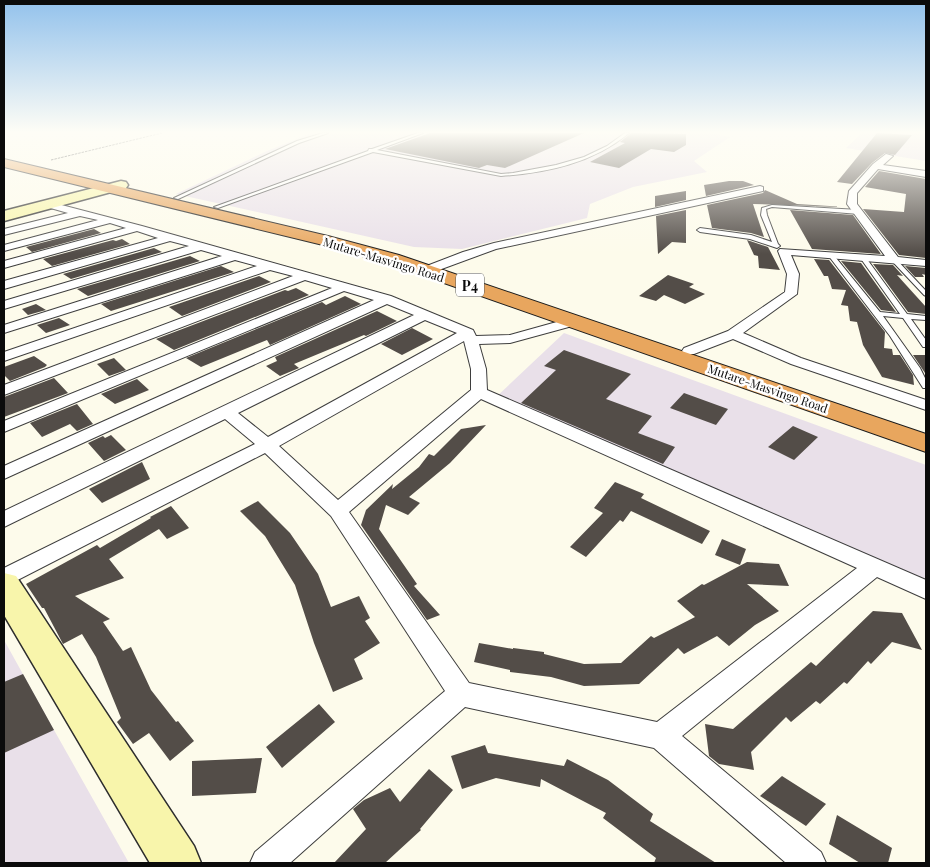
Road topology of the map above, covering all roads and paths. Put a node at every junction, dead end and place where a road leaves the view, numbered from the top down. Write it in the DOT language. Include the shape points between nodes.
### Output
graph roads {
  1 [pos="27,173"];
  2 [pos="64,173"];
  3 [pos="229,173"];
  4 [pos="307,173"];
  5 [pos="493,173"];
  6 [pos="522,173"];
  7 [pos="869,173"];
  8 [pos="760,189"];
  9 [pos="122,190"];
  10 [pos="82,198"];
  11 [pos="176,198"];
  12 [pos="50,205"];
  13 [pos="216,207"];
  14 [pos="858,212"];
  15 [pos="4,216"];
  16 [pos="109,220"];
  17 [pos="138,228"];
  18 [pos="700,230"];
  19 [pos="4,232"];
  20 [pos="170,238"];
  21 [pos="198,247"];
  22 [pos="4,248"];
  23 [pos="779,248"];
  24 [pos="830,254"];
  25 [pos="234,256"];
  26 [pos="862,256"];
  27 [pos="894,260"];
  28 [pos="926,263"];
  29 [pos="4,265"];
  30 [pos="268,266"];
  31 [pos="434,268"];
  32 [pos="305,276"];
  33 [pos="4,285"];
  34 [pos="344,287"];
  35 [pos="926,294"];
  36 [pos="386,299"];
  37 [pos="4,305"];
  38 [pos="878,314"];
  39 [pos="425,315"];
  40 [pos="906,317"];
  41 [pos="926,318"];
  42 [pos="571,322"];
  43 [pos="4,329"];
  44 [pos="733,334"];
  45 [pos="469,337"];
  46 [pos="926,345"];
  47 [pos="689,351"];
  48 [pos="4,357"];
  49 [pos="926,386"];
  50 [pos="4,390"];
  51 [pos="479,392"];
  52 [pos="926,405"];
  53 [pos="226,412"];
  54 [pos="4,427"];
  55 [pos="926,431"];
  56 [pos="926,443"];
  57 [pos="267,445"];
  58 [pos="4,473"];
  59 [pos="338,511"];
  60 [pos="4,520"];
  61 [pos="875,566"];
  62 [pos="4,578"];
  63 [pos="4,586"];
  64 [pos="926,590"];
  65 [pos="461,694"];
  66 [pos="661,736"];
  67 [pos="177,863"];
  68 [pos="266,863"];
  69 [pos="810,863"];
  1 -- 10 [label="highway, Mutare-Masvingo Road / P4"];
  2 -- 9 [label="highway, Mutare-Masvingo Road / P4"];
  3 -- 11 [label="lane"];
  4 -- 13 [label="lane"];
  5 -- 6 [label="lane"];
  7 -- 14 [label="street" via="852,193 852,204"];
  8 -- 31 [label="street" via="494,246"];
  9 -- 10 [label="highway, Mutare-Masvingo Road / P4"];
  9 -- 10 [label="highway"];
  9 -- 11 [label="highway, Mutare-Masvingo Road / P4"];
  9 -- 31 [label="highway, Mutare-Masvingo Road / P4"];
  10 -- 12 [label="street"];
  10 -- 16 [label="street"];
  10 -- 19 [label="street"];
  11 -- 13 [label="highway, Mutare-Masvingo Road / P4"];
  12 -- 15 [label="street"];
  13 -- 31 [label="highway, Mutare-Masvingo Road / P4" via="341,236"];
  14 -- 23 [label="lane" via="764,208"];
  14 -- 27 [label="street"];
  16 -- 17 [label="street"];
  16 -- 22 [label="street"];
  17 -- 20 [label="street"];
  17 -- 29 [label="street"];
  18 -- 23 [label="lane" via="751,237"];
  20 -- 21 [label="street"];
  20 -- 33 [label="street"];
  21 -- 25 [label="street"];
  21 -- 37 [label="street"];
  23 -- 24 [label="street"];
  23 -- 44 [label="street" via="793,274 791,294"];
  24 -- 26 [label="street"];
  24 -- 38 [label="lane"];
  25 -- 30 [label="street"];
  25 -- 43 [label="street"];
  26 -- 27 [label="street"];
  26 -- 40 [label="lane"];
  27 -- 28 [label="street"];
  27 -- 35 [label="lane"];
  30 -- 32 [label="street"];
  30 -- 48 [label="street"];
  31 -- 42 [label="highway, Mutare-Masvingo Road / P4"];
  31 -- 47 [label="highway, Mutare-Masvingo Road / P4"];
  32 -- 34 [label="street"];
  32 -- 50 [label="street"];
  34 -- 36 [label="street"];
  34 -- 54 [label="street"];
  36 -- 39 [label="street"];
  36 -- 58 [label="street"];
  38 -- 40 [label="lane"];
  38 -- 49 [label="lane"];
  39 -- 45 [label="street"];
  39 -- 53 [label="street"];
  40 -- 41 [label="lane"];
  40 -- 46 [label="lane"];
  42 -- 45 [label="street" via="510,339"];
  42 -- 56 [label="highway, Mutare-Masvingo Road / P4"];
  44 -- 47 [label="street"];
  44 -- 52 [label="street" via="796,361"];
  45 -- 51 [label="street" via="480,375"];
  45 -- 57 [label="street"];
  47 -- 55 [label="highway, Mutare-Masvingo Road / P4"];
  51 -- 59 [label="street"];
  51 -- 61 [label="street"];
  53 -- 57 [label="street"];
  53 -- 60 [label="street"];
  57 -- 59 [label="street"];
  57 -- 62 [label="street"];
  59 -- 65 [label="street"];
  61 -- 64 [label="street"];
  61 -- 66 [label="street"];
  63 -- 67 [label="street"];
  65 -- 66 [label="street"];
  65 -- 68 [label="street"];
  66 -- 69 [label="street"];
}
